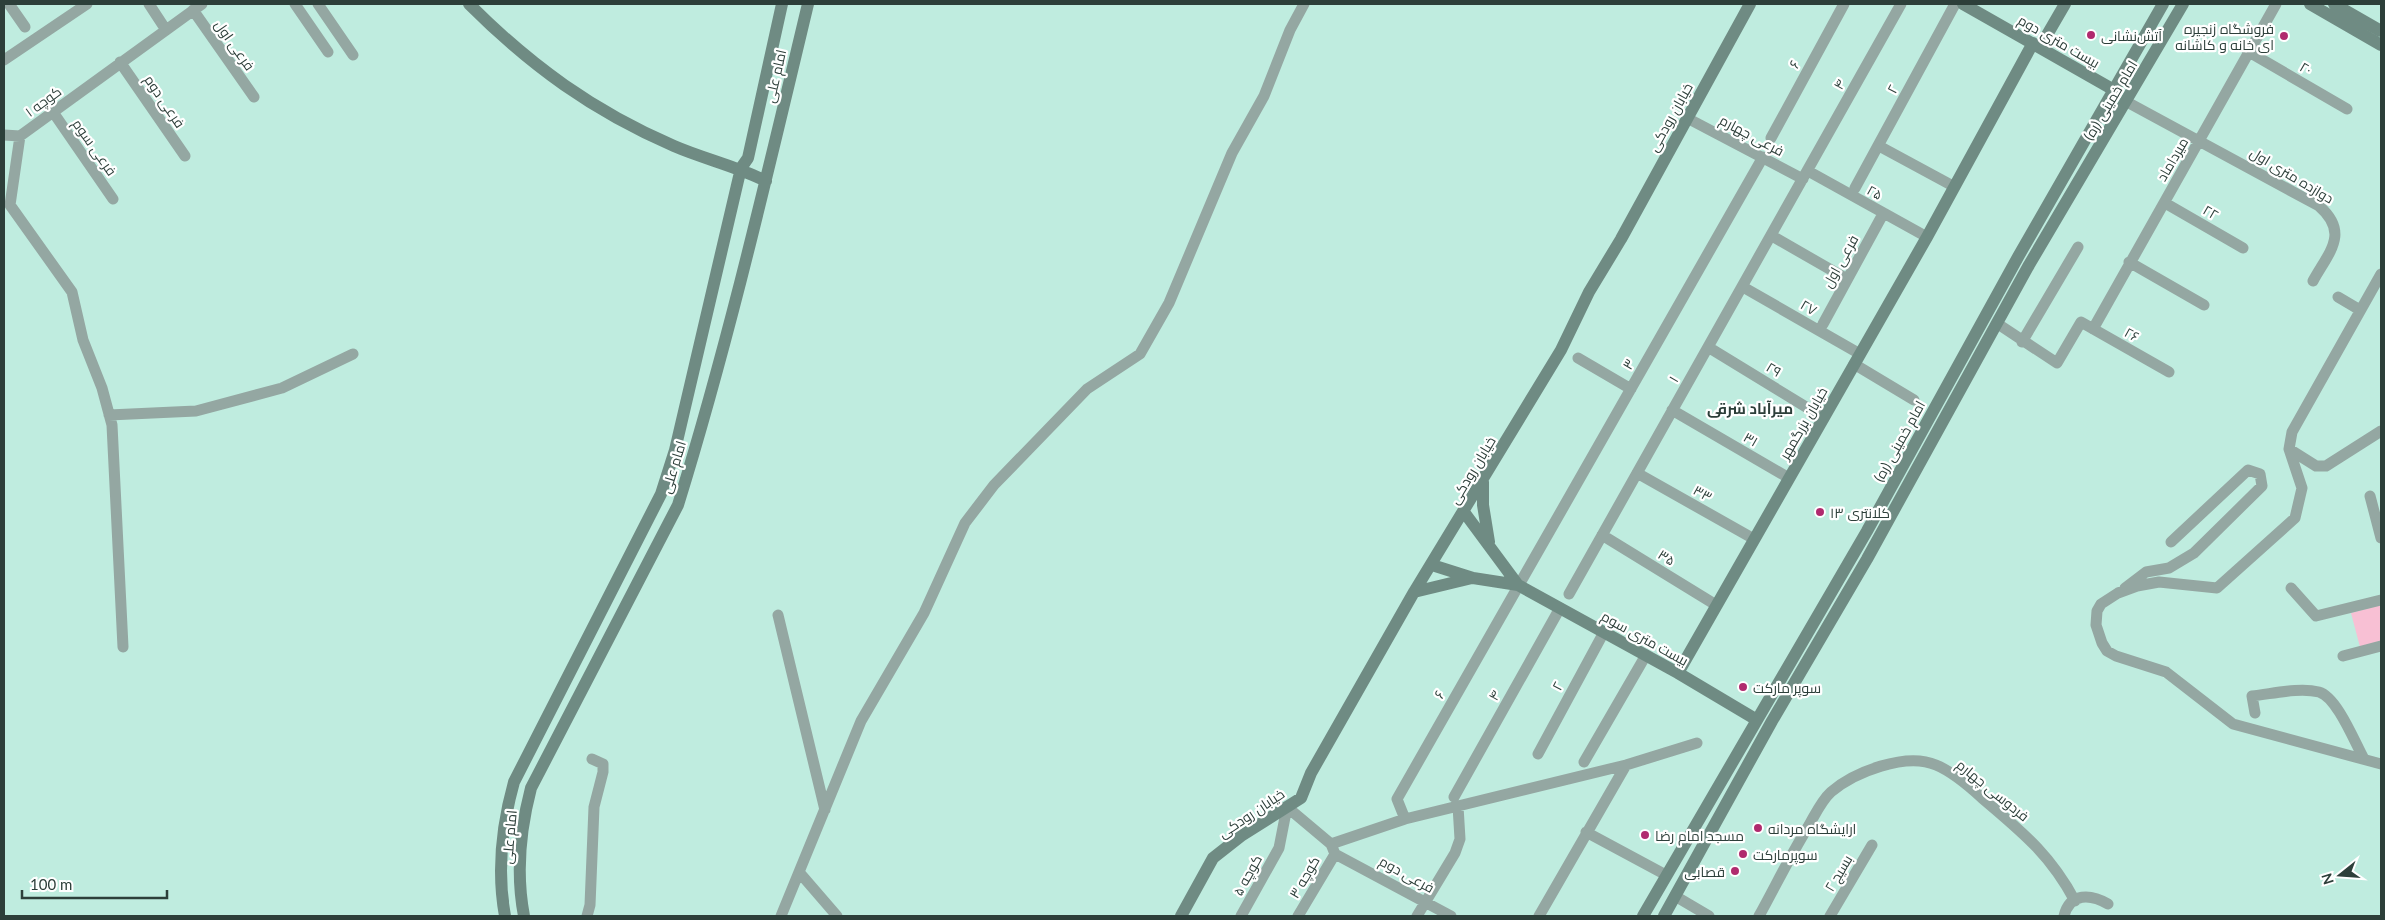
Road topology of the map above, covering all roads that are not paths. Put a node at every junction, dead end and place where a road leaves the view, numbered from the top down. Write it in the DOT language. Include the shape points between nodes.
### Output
graph roads {
  1 [pos="9,4"];
  2 [pos="87,4"];
  3 [pos="149,4"];
  4 [pos="294,4"];
  5 [pos="318,4"];
  6 [pos="469,4"];
  7 [pos="782,4"];
  8 [pos="808,4"];
  9 [pos="1304,4"];
  10 [pos="1750,4"];
  11 [pos="1844,4"];
  12 [pos="1901,4"];
  13 [pos="1955,4"];
  14 [pos="1963,4"];
  15 [pos="2065,4"];
  16 [pos="2163,4"];
  17 [pos="2184,4"];
  18 [pos="2276,4"];
  19 [pos="2310,4"];
  20 [pos="2334,4"];
  21 [pos="197,7"];
  22 [pos="26,27"];
  23 [pos="166,30"];
  24 [pos="2381,31"];
  25 [pos="2036,45"];
  26 [pos="2381,45"];
  27 [pos="328,52"];
  28 [pos="2249,52"];
  29 [pos="353,55"];
  30 [pos="4,60"];
  31 [pos="120,62"];
  32 [pos="2114,90"];
  33 [pos="254,97"];
  34 [pos="2127,102"];
  35 [pos="2347,109"];
  36 [pos="53,112"];
  37 [pos="1687,118"];
  38 [pos="4,135"];
  39 [pos="20,136"];
  40 [pos="1771,138"];
  41 [pos="2200,140"];
  42 [pos="1879,146"];
  43 [pos="185,156"];
  44 [pos="1763,158"];
  45 [pos="741,168"];
  46 [pos="1806,175"];
  47 [pos="766,181"];
  48 [pos="1953,186"];
  49 [pos="1855,188"];
  50 [pos="113,199"];
  51 [pos="2164,202"];
  52 [pos="1884,214"];
  53 [pos="1772,236"];
  54 [pos="1927,237"];
  55 [pos="2078,247"];
  56 [pos="2243,248"];
  57 [pos="2018,257"];
  58 [pos="2129,262"];
  59 [pos="2030,265"];
  60 [pos="2381,274"];
  61 [pos="1847,279"];
  62 [pos="2313,281"];
  63 [pos="1743,287"];
  64 [pos="2338,297"];
  65 [pos="2204,306"];
  66 [pos="2360,310"];
  67 [pos="1823,324"];
  68 [pos="1998,324"];
  69 [pos="2093,329"];
  70 [pos="2022,342"];
  71 [pos="1708,347"];
  72 [pos="353,354"];
  73 [pos="1578,358"];
  74 [pos="1857,359"];
  75 [pos="2169,372"];
  76 [pos="1631,390"];
  77 [pos="1914,400"];
  78 [pos="1672,410"];
  79 [pos="109,415"];
  80 [pos="1824,418"];
  81 [pos="2381,432"];
  82 [pos="2289,449"];
  83 [pos="1637,473"];
  84 [pos="1789,478"];
  85 [pos="1483,480"];
  86 [pos="661,494"];
  87 [pos="2370,496"];
  88 [pos="679,501"];
  89 [pos="1464,512"];
  90 [pos="1602,535"];
  91 [pos="2381,538"];
  92 [pos="1754,539"];
  93 [pos="2171,542"];
  94 [pos="1491,546"];
  95 [pos="1432,565"];
  96 [pos="1473,578"];
  97 [pos="1518,585"];
  98 [pos="2291,588"];
  99 [pos="1414,592"];
  100 [pos="2118,593"];
  101 [pos="1568,594"];
  102 [pos="2381,600"];
  103 [pos="1716,605"];
  104 [pos="1560,608"];
  105 [pos="778,616"];
  106 [pos="1604,632"];
  107 [pos="2381,646"];
  108 [pos="123,647"];
  109 [pos="1646,656"];
  110 [pos="2343,656"];
  111 [pos="1678,673"];
  112 [pos="2255,713"];
  113 [pos="1757,720"];
  114 [pos="1697,743"];
  115 [pos="1538,754"];
  116 [pos="592,759"];
  117 [pos="2364,759"];
  118 [pos="1584,762"];
  119 [pos="2381,764"];
  120 [pos="1626,765"];
  121 [pos="1456,802"];
  122 [pos="1287,807"];
  123 [pos="825,810"];
  124 [pos="1405,819"];
  125 [pos="1586,832"];
  126 [pos="1872,845"];
  127 [pos="1333,849"];
  128 [pos="799,872"];
  129 [pos="1666,875"];
  130 [pos="1675,896"];
  131 [pos="2075,901"];
  132 [pos="1425,902"];
  133 [pos="2108,904"];
  134 [pos="505,916"];
  135 [pos="524,916"];
  136 [pos="587,916"];
  137 [pos="782,916"];
  138 [pos="837,916"];
  139 [pos="1181,916"];
  140 [pos="1241,916"];
  141 [pos="1298,916"];
  142 [pos="1417,916"];
  143 [pos="1451,916"];
  144 [pos="1539,916"];
  145 [pos="1643,916"];
  146 [pos="1664,916"];
  147 [pos="1709,916"];
  148 [pos="1759,916"];
  149 [pos="1830,916"];
  150 [pos="2064,916"];
  1 -- 22 [label="street"];
  2 -- 30 [label="street"];
  3 -- 23 [label="street"];
  4 -- 27 [label="street"];
  5 -- 29 [label="street"];
  6 -- 45 [label="main road" via="507,42 566,87 614,117 675,146"];
  7 -- 45 [label="main road, امام علی" via="748,158"];
  8 -- 47 [label="main road, امام علی"];
  9 -- 123 [label="street" via="1264,96 1232,153 1169,303 1140,354 1087,390 994,485 964,523 924,613 861,721"];
  10 -- 37 [label="main road, خیابان رودکی"];
  11 -- 40 [label="street, ۶"];
  12 -- 46 [label="street, ۴"];
  13 -- 42 [label="street, ۲"];
  14 -- 25 [label="main road, بیست متری دوم"];
  15 -- 25 [label="main road, خیابان بزرگمهر"];
  16 -- 32 [label="main road, امام خمینی (ره)"];
  17 -- 34 [label="main road, امام خمینی (ره)"];
  18 -- 28 [label="street, میرداماد"];
  19 -- 26 [label="main road"];
  20 -- 24 [label="main road"];
  21 -- 23 [label="street, کوچه ۱"];
  21 -- 33 [label="street, فرعی اول"];
  23 -- 31 [label="street, کوچه ۱"];
  25 -- 32 [label="main road, بیست متری دوم"];
  25 -- 48 [label="main road, خیابان بزرگمهر"];
  28 -- 35 [label="street, ۲۰"];
  28 -- 41 [label="street, میرداماد"];
  31 -- 36 [label="street, کوچه ۱"];
  31 -- 43 [label="street, فرعی دوم"];
  32 -- 57 [label="main road, امام خمینی (ره)"];
  34 -- 41 [label="street, دوازده متری اول"];
  34 -- 59 [label="main road, امام خمینی (ره)"];
  36 -- 39 [label="street, کوچه ۱"];
  36 -- 50 [label="street, فرعی سوم"];
  37 -- 44 [label="street, فرعی چهارم"];
  37 -- 85 [label="main road, خیابان رودکی" via="1589,292 1561,350"];
  38 -- 39 [label="street"];
  39 -- 79 [label="street, کوچه ۱" via="10,205 72,292 83,340"];
  41 -- 51 [label="street, میرداماد"];
  41 -- 62 [label="street, دوازده متری اول" via="2320,206 2330,215 2337,229 2334,241"];
  42 -- 48 [label="street"];
  42 -- 49 [label="street, ۲"];
  44 -- 46 [label="street, فرعی چهارم"];
  44 -- 76 [label="street, ۳"];
  45 -- 47 [label="main road"];
  45 -- 86 [label="main road, امام علی" via="675,450"];
  46 -- 52 [label="street, ۲۵"];
  46 -- 53 [label="street, ۱"];
  47 -- 88 [label="main road, امام علی"];
  48 -- 54 [label="main road, خیابان بزرگمهر"];
  51 -- 56 [label="street, ۲۲"];
  51 -- 58 [label="street, میرداماد"];
  52 -- 54 [label="street, ۲۵"];
  52 -- 61 [label="street, فرعی اول"];
  53 -- 61 [label="street"];
  53 -- 63 [label="street, ۱"];
  54 -- 74 [label="main road, خیابان بزرگمهر"];
  55 -- 70 [label="street"];
  57 -- 59 [label="main road"];
  57 -- 113 [label="main road, امام خمینی (ره)" via="1866,532"];
  58 -- 65 [label="street"];
  58 -- 69 [label="street, میرداماد"];
  59 -- 68 [label="main road, امام خمینی (ره)"];
  60 -- 66 [label="street"];
  61 -- 67 [label="street, فرعی اول"];
  63 -- 71 [label="street, ۱"];
  63 -- 74 [label="street, ۲۷"];
  64 -- 66 [label="street"];
  66 -- 82 [label="street" via="2292,432"];
  68 -- 70 [label="street"];
  68 -- 130 [label="main road, امام خمینی (ره)"];
  69 -- 70 [label="street, ۲۶" via="2080,322 2057,363"];
  69 -- 75 [label="street, ۲۶"];
  71 -- 78 [label="street, ۱"];
  71 -- 80 [label="street, ۲۹"];
  72 -- 79 [label="street" via="282,388 196,411"];
  73 -- 76 [label="street"];
  74 -- 77 [label="street, ۲۷"];
  74 -- 80 [label="main road, خیابان بزرگمهر"];
  76 -- 97 [label="street, ۳"];
  78 -- 83 [label="street, ۱"];
  78 -- 84 [label="street, ۳۱"];
  79 -- 108 [label="street"];
  80 -- 84 [label="main road, خیابان بزرگمهر"];
  81 -- 82 [label="street" via="2326,466 2316,466"];
  82 -- 100 [label="street" via="2302,488 2295,518 2243,567 2217,588 2159,582"];
  83 -- 90 [label="street, ۱"];
  83 -- 92 [label="street, ۳۳"];
  84 -- 92 [label="main road, خیابان بزرگمهر"];
  85 -- 89 [label="main road, خیابان رودکی"];
  85 -- 94 [label="main road" via="1483,513"];
  86 -- 88 [label="main road"];
  86 -- 134 [label="main road, امام علی" via="514,782 504,816 501,852"];
  87 -- 91 [label="street"];
  88 -- 135 [label="main road, امام علی" via="532,788 523,820 520,852"];
  89 -- 94 [label="main road, بیست متری سوم"];
  89 -- 95 [label="main road, خیابان رودکی"];
  90 -- 101 [label="street, ۱"];
  90 -- 103 [label="street, ۳۵"];
  92 -- 103 [label="main road, خیابان بزرگمهر"];
  93 -- 100 [label="street" via="2248,470 2260,474 2262,486 2194,553 2169,568 2146,572"];
  94 -- 97 [label="main road, بیست متری سوم"];
  95 -- 96 [label="main road, بیست متری سوم"];
  95 -- 99 [label="main road, خیابان رودکی"];
  96 -- 97 [label="main road, بیست متری سوم"];
  96 -- 99 [label="main road"];
  97 -- 104 [label="main road, بیست متری سوم"];
  97 -- 124 [label="street, ۶" via="1397,799"];
  98 -- 102 [label="street" via="2316,616"];
  99 -- 122 [label="main road, خیابان رودکی" via="1311,773 1301,798"];
  100 -- 117 [label="street" via="2097,611 2096,625 2107,651 2166,672 2233,724"];
  103 -- 111 [label="main road, خیابان بزرگمهر"];
  104 -- 106 [label="main road, بیست متری سوم"];
  104 -- 121 [label="street, ۴"];
  105 -- 123 [label="street"];
  106 -- 109 [label="main road, بیست متری سوم"];
  106 -- 115 [label="street, ۲"];
  107 -- 110 [label="street"];
  109 -- 111 [label="main road, بیست متری سوم"];
  109 -- 118 [label="street"];
  111 -- 113 [label="main road, بیست متری سوم"];
  112 -- 117 [label="street" via="2252,696 2320,692 2335,705"];
  113 -- 129 [label="main road, امام خمینی (ره)"];
  114 -- 120 [label="street"];
  116 -- 136 [label="street" via="603,764 603,772 594,807"];
  117 -- 119 [label="street"];
  120 -- 121 [label="street"];
  120 -- 125 [label="street"];
  121 -- 124 [label="street"];
  121 -- 132 [label="street" via="1460,839"];
  122 -- 127 [label="street, فرعی دوم"];
  122 -- 139 [label="main road, خیابان رودکی" via="1213,858"];
  122 -- 140 [label="street, کوچه ۵" via="1279,848"];
  123 -- 128 [label="street"];
  124 -- 127 [label="street"];
  125 -- 129 [label="street"];
  125 -- 144 [label="street"];
  126 -- 149 [label="street, بسیج ۲"];
  127 -- 132 [label="street, فرعی دوم"];
  127 -- 141 [label="street, کوچه ۳"];
  128 -- 137 [label="street"];
  128 -- 138 [label="street"];
  129 -- 145 [label="main road, امام خمینی (ره)"];
  130 -- 146 [label="main road, امام خمینی (ره)"];
  130 -- 147 [label="street"];
  131 -- 133 [label="street" via="2089,896"];
  131 -- 148 [label="street, فردوسی چهارم" via="2042,850 2002,815 1936,764 1912,760 1863,772 1829,794 1795,848"];
  131 -- 150 [label="street" via="2066,909"];
  132 -- 142 [label="street"];
  132 -- 143 [label="street, فرعی دوم"];
}
